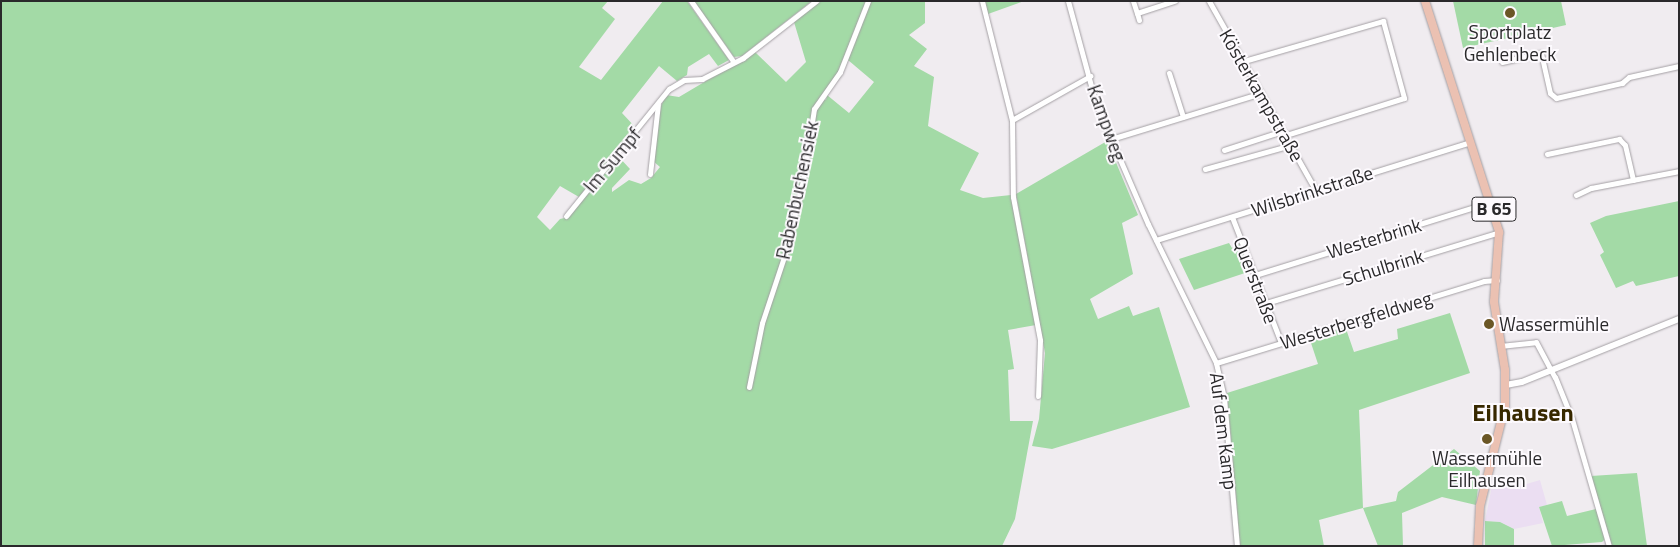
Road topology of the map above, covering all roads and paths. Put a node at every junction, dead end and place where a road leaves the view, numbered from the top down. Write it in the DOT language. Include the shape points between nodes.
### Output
graph roads {
  1 [pos="691,1"];
  2 [pos="816,1"];
  3 [pos="868,1"];
  4 [pos="982,1"];
  5 [pos="1068,1"];
  6 [pos="1133,1"];
  7 [pos="1175,1"];
  8 [pos="1209,1"];
  9 [pos="1425,1"];
  10 [pos="1137,13"];
  11 [pos="1139,20"];
  12 [pos="733,61"];
  13 [pos="1244,61"];
  14 [pos="1502,62"];
  15 [pos="1679,66"];
  16 [pos="1169,73"];
  17 [pos="1090,76"];
  18 [pos="1261,93"];
  19 [pos="658,104"];
  20 [pos="1183,117"];
  21 [pos="1012,120"];
  22 [pos="1284,133"];
  23 [pos="1111,139"];
  24 [pos="1468,143"];
  25 [pos="1291,145"];
  26 [pos="1224,150"];
  27 [pos="1547,154"];
  28 [pos="1205,169"];
  29 [pos="1679,171"];
  30 [pos="650,174"];
  31 [pos="1633,180"];
  32 [pos="1315,189"];
  33 [pos="1576,195"];
  34 [pos="1492,202"];
  35 [pos="566,216"];
  36 [pos="1232,217"];
  37 [pos="1499,232"];
  38 [pos="1156,240"];
  39 [pos="1255,275"];
  40 [pos="1497,280"];
  41 [pos="1266,303"];
  42 [pos="1679,319"];
  43 [pos="1281,343"];
  44 [pos="1500,346"];
  45 [pos="1216,363"];
  46 [pos="1551,370"];
  47 [pos="1506,385"];
  48 [pos="749,387"];
  49 [pos="1038,396"];
  50 [pos="1236,546"];
  51 [pos="1478,546"];
  52 [pos="1610,546"];
  1 -- 12 [label="street"];
  2 -- 12 [label="street, Im Sumpf" via="750,53"];
  3 -- 48 [label="street, Rabenbuchensiek" via="840,72 814,109 803,180 785,254 762,323"];
  4 -- 21 [label="street"];
  5 -- 17 [label="street, Kampweg"];
  6 -- 10 [label="street"];
  7 -- 10 [label="street"];
  8 -- 13 [label="street, Kösterkampstraße"];
  9 -- 24 [label="main road, B 65"];
  10 -- 11 [label="street"];
  12 -- 19 [label="street, Im Sumpf" via="702,79 679,82"];
  13 -- 18 [label="street, Kösterkampstraße"];
  13 -- 22 [label="street" via="1383,21 1404,98"];
  14 -- 15 [label="street" via="1540,53 1550,93 1556,98"];
  16 -- 20 [label="street"];
  17 -- 21 [label="street"];
  17 -- 23 [label="street, Kampweg" via="1096,104"];
  18 -- 20 [label="street"];
  18 -- 22 [label="street, Kösterkampstraße"];
  19 -- 30 [label="street"];
  19 -- 35 [label="street, Im Sumpf"];
  20 -- 23 [label="street"];
  21 -- 49 [label="street" via="1013,198 1040,340"];
  22 -- 25 [label="street, Kösterkampstraße"];
  22 -- 26 [label="street"];
  23 -- 38 [label="street, Kampweg"];
  24 -- 32 [label="street, Wilsbrinkstraße"];
  24 -- 34 [label="main road, B 65"];
  25 -- 28 [label="street"];
  25 -- 32 [label="street, Kösterkampstraße"];
  27 -- 31 [label="street" via="1619,139 1626,145"];
  29 -- 31 [label="street"];
  31 -- 33 [label="street" via="1591,188"];
  32 -- 36 [label="street, Wilsbrinkstraße"];
  34 -- 37 [label="main road, B 65"];
  34 -- 39 [label="street, Westerbrink"];
  36 -- 38 [label="street, Wilsbrinkstraße"];
  36 -- 39 [label="street, Querstraße"];
  37 -- 40 [label="main road, B 65"];
  37 -- 41 [label="street, Schulbrink"];
  38 -- 45 [label="street, Auf dem Kamp"];
  39 -- 41 [label="street, Querstraße"];
  40 -- 43 [label="street, Westerbergfeldweg" via="1484,281"];
  40 -- 44 [label="main road, B 65" via="1495,315"];
  41 -- 43 [label="street, Querstraße"];
  42 -- 46 [label="street"];
  43 -- 45 [label="street, Westerbergfeldweg"];
  44 -- 46 [label="street" via="1536,342"];
  44 -- 47 [label="main road, B 65"];
  45 -- 50 [label="street, Auf dem Kamp" via="1224,398"];
  46 -- 47 [label="street"];
  46 -- 52 [label="street" via="1572,419"];
  47 -- 51 [label="main road, B 65" via="1500,433 1480,506"];
}
